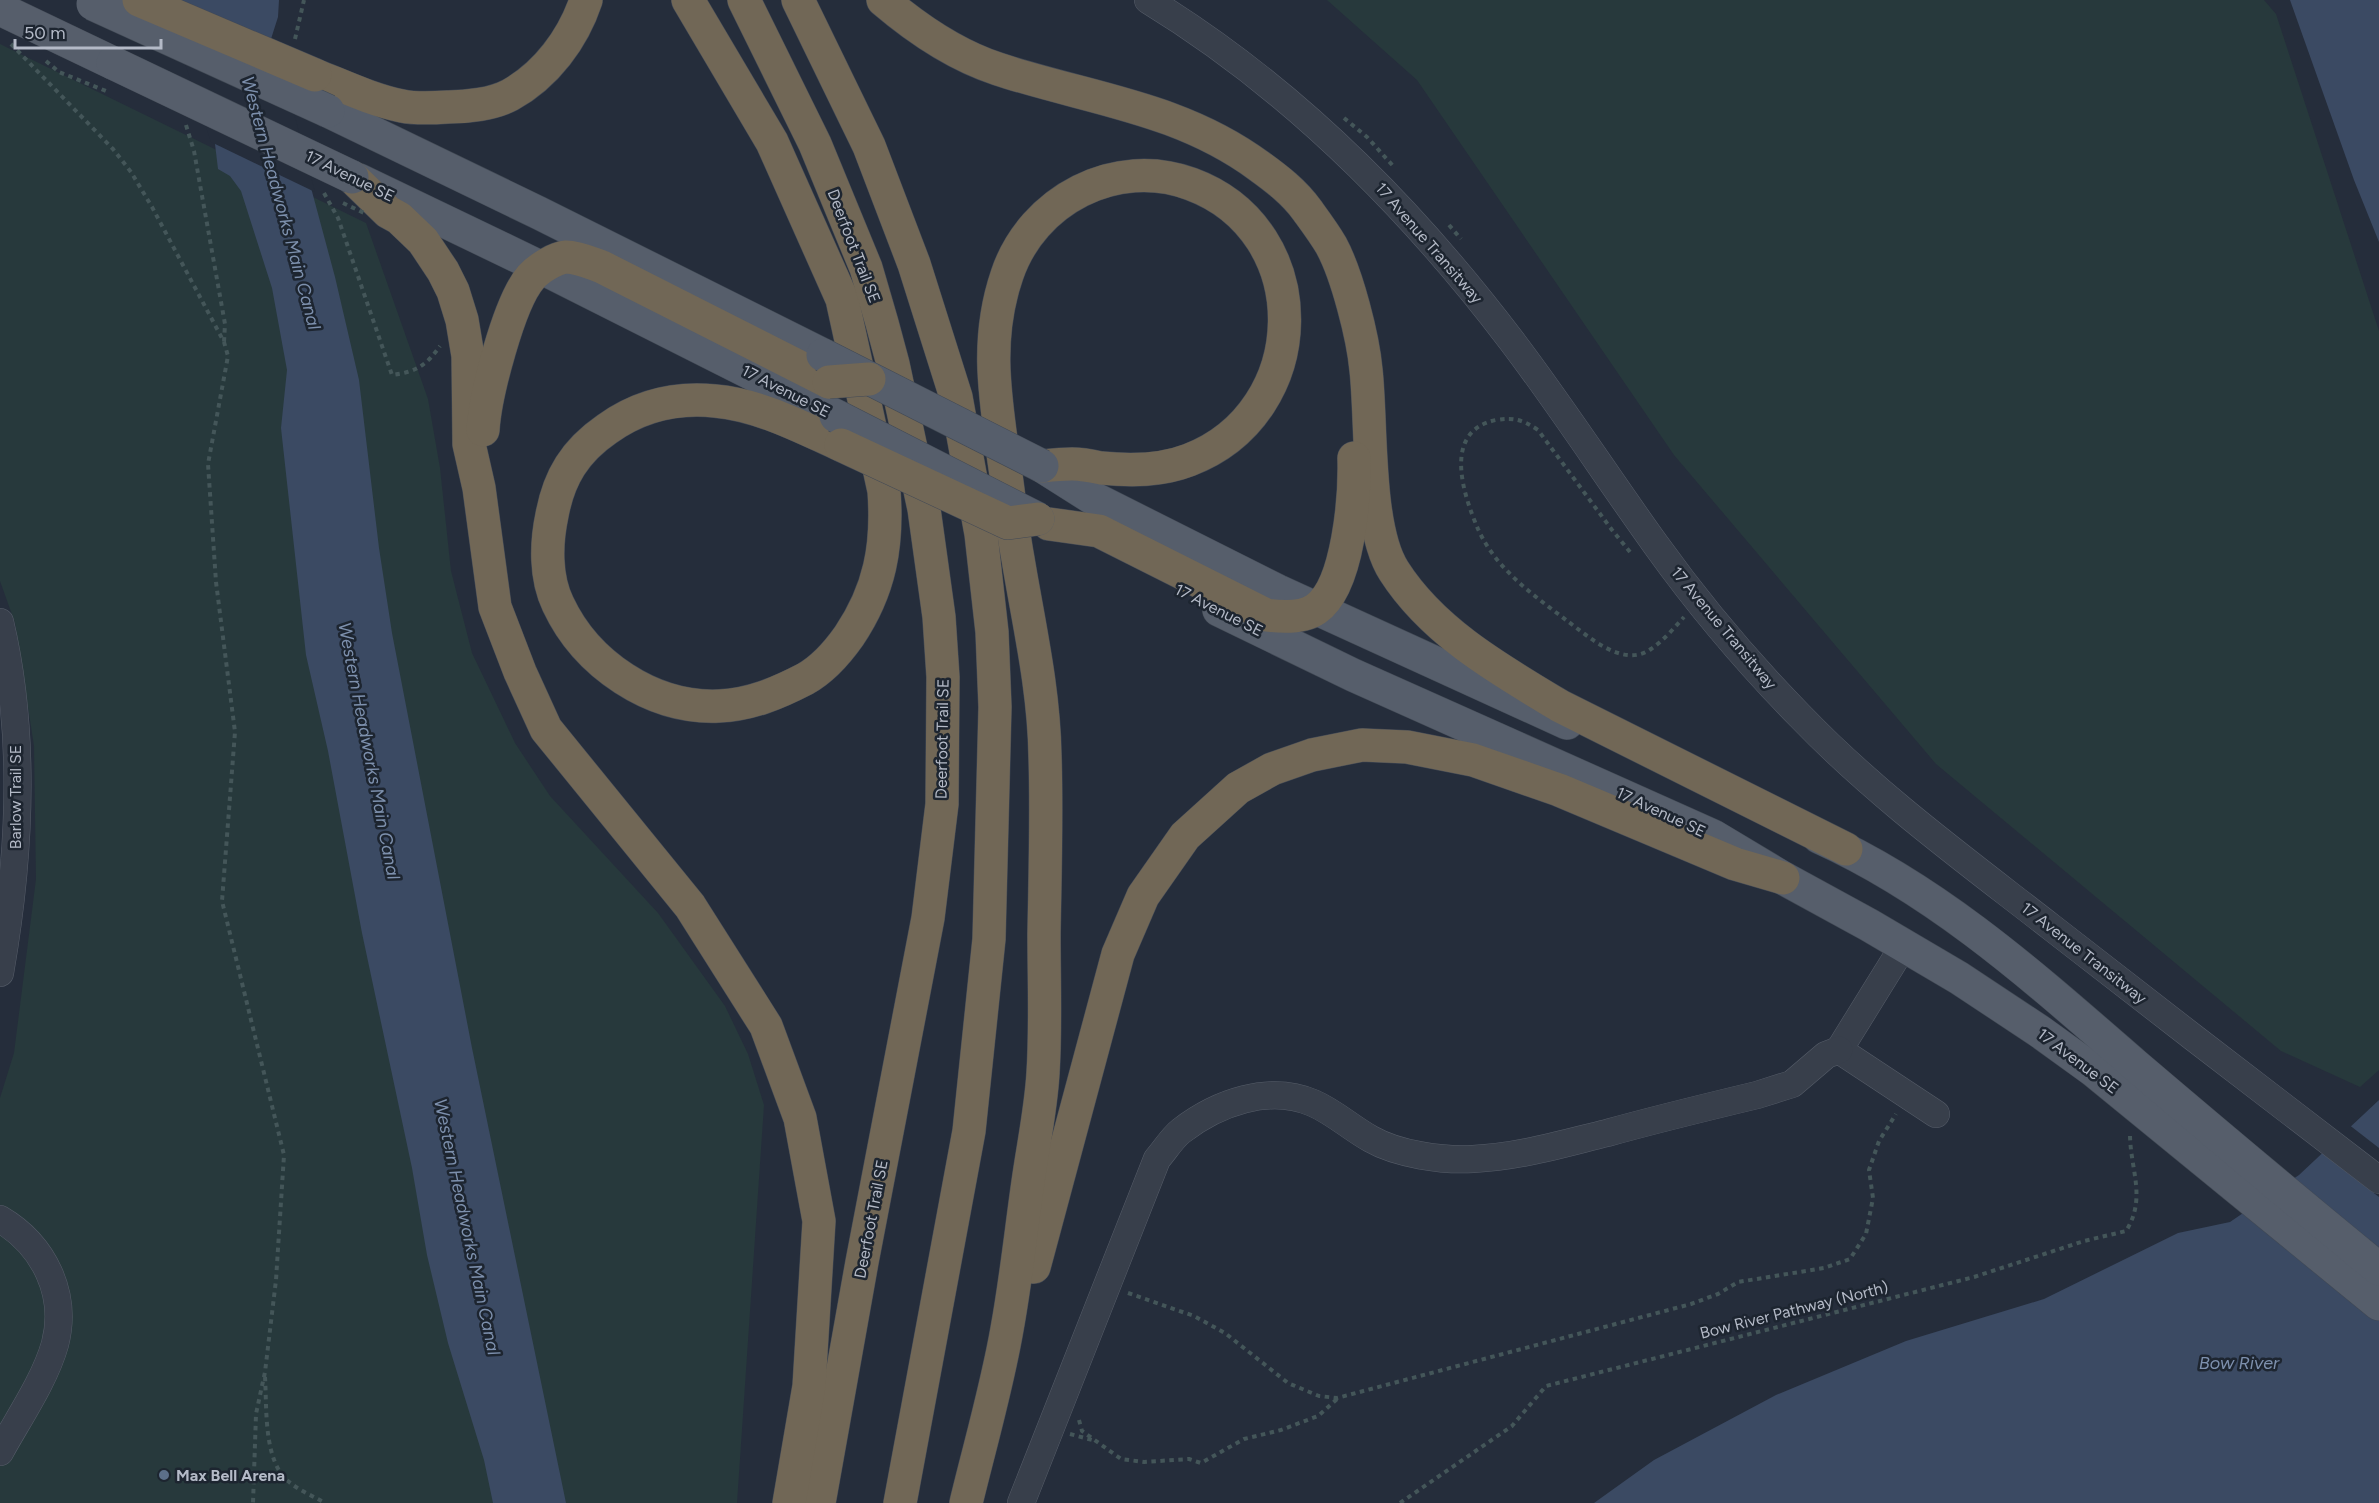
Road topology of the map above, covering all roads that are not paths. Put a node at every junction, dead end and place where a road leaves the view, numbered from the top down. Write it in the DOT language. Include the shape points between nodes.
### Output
graph roads {
  1 [pos="139,0"];
  2 [pos="586,0"];
  3 [pos="688,0"];
  4 [pos="744,0"];
  5 [pos="798,0"];
  6 [pos="883,0"];
  7 [pos="1148,0"];
  8 [pos="89,2"];
  9 [pos="0,9"];
  10 [pos="352,177"];
  11 [pos="542,268"];
  12 [pos="1353,303"];
  13 [pos="826,369"];
  14 [pos="869,379"];
  15 [pos="839,431"];
  16 [pos="1042,466"];
  17 [pos="479,488"];
  18 [pos="1044,522"];
  19 [pos="1316,609"];
  20 [pos="0,622"];
  21 [pos="1846,849"];
  22 [pos="1783,878"];
  23 [pos="1904,945"];
  24 [pos="0,973"];
  25 [pos="1839,1050"];
  26 [pos="1936,1114"];
  27 [pos="2248,1180"];
  28 [pos="2379,1180"];
  29 [pos="0,1219"];
  30 [pos="2379,1269"];
  31 [pos="2379,1304"];
  32 [pos="1007,1332"];
  33 [pos="0,1452"];
  34 [pos="789,1503"];
  35 [pos="819,1503"];
  36 [pos="900,1503"];
  37 [pos="966,1503"];
  38 [pos="1021,1503"];
  1 -- 2 [label="highway, bridge" via="315,75 404,107 467,106 508,96 555,58"];
  3 -- 15 [label="highway" via="772,142 842,299 884,491 887,521 882,560 872,596 837,654 790,687 748,702 718,706 663,698 610,670 588,650 557,603 547,548 556,489 593,438 643,409 668,402 741,405"];
  4 -- 35 [label="highway, Deerfoot Trail SE" via="815,144 866,268 879,312 894,364 924,509 943,676 942,804 927,918"];
  5 -- 36 [label="highway" via="869,146 914,264 952,387 981,534 992,632 995,707 989,939 969,1131"];
  6 -- 12 [label="highway" via="948,47 997,69 1165,116 1214,137 1250,159 1285,185 1304,206 1332,246"];
  7 -- 28 [label="street, 17 Avenue Transitway" via="1288,100 1403,209 1512,341 1699,602 1801,717 1858,772 1933,835"];
  8 -- 13 [label="main road, bridge" via="560,223"];
  9 -- 10 [label="main road, 17 Avenue SE, bridge"];
  10 -- 11 [label="main road, 17 Avenue SE"];
  10 -- 17 [label="highway" via="423,241 453,291 468,356 469,444"];
  11 -- 13 [label="highway" via="565,257 602,267"];
  11 -- 15 [label="main road, 17 Avenue SE"];
  11 -- 17 [label="highway" via="519,296 503,339 483,423"];
  12 -- 19 [label="highway" via="1351,524 1334,587"];
  12 -- 21 [label="highway" via="1366,367 1376,515 1383,546 1392,569 1427,614 1515,679 1560,706"];
  13 -- 14 [label="highway, bridge"];
  14 -- 16 [label="main road, 17 Avenue SE, bridge"];
  15 -- 18 [label="highway, bridge" via="1008,523"];
  16 -- 19 [label="main road, 17 Avenue SE" via="1091,497"];
  16 -- 32 [label="highway" via="1164,468 1209,451 1254,415 1278,364 1286,330 1284,301 1278,274 1251,225 1210,192 1162,177 1135,177 1114,178 1072,193 1050,210 1014,257 995,326 993,386 1017,557 1040,682 1045,754 1043,1076"];
  17 -- 34 [label="highway" via="495,607 546,729 690,906 766,1026 801,1118 819,1221 810,1386"];
  18 -- 19 [label="highway" via="1099,531 1266,615 1284,617"];
  18 -- 22 [label="main road, 17 Avenue SE" via="1314,657 1713,836"];
  19 -- 21 [label="main road, 17 Avenue SE"];
  20 -- 24 [label="street, Barlow Trail SE" via="15,719 18,812"];
  21 -- 27 [label="main road, 17 Avenue SE" via="1947,911 2028,972"];
  22 -- 23 [label="main road, 17 Avenue SE"];
  22 -- 32 [label="highway" via="1735,864 1559,790 1473,759 1407,747 1362,745 1312,755 1272,769 1238,788 1185,836 1143,896 1118,954 1027,1294"];
  23 -- 25 [label="street"];
  23 -- 27 [label="main road, 17 Avenue SE" via="2039,1030"];
  25 -- 26 [label="street"];
  25 -- 38 [label="street" via="1826,1055 1792,1084 1757,1095 1510,1156 1471,1160 1436,1158 1373,1140 1333,1113 1287,1096 1232,1102 1179,1132 1157,1159"];
  27 -- 30 [label="main road, 17 Avenue SE"];
  27 -- 31 [label="main road, 17 Avenue SE"];
  29 -- 33 [label="street" via="30,1241 44,1259 59,1311 55,1344"];
  32 -- 37 [label="highway"];
}
